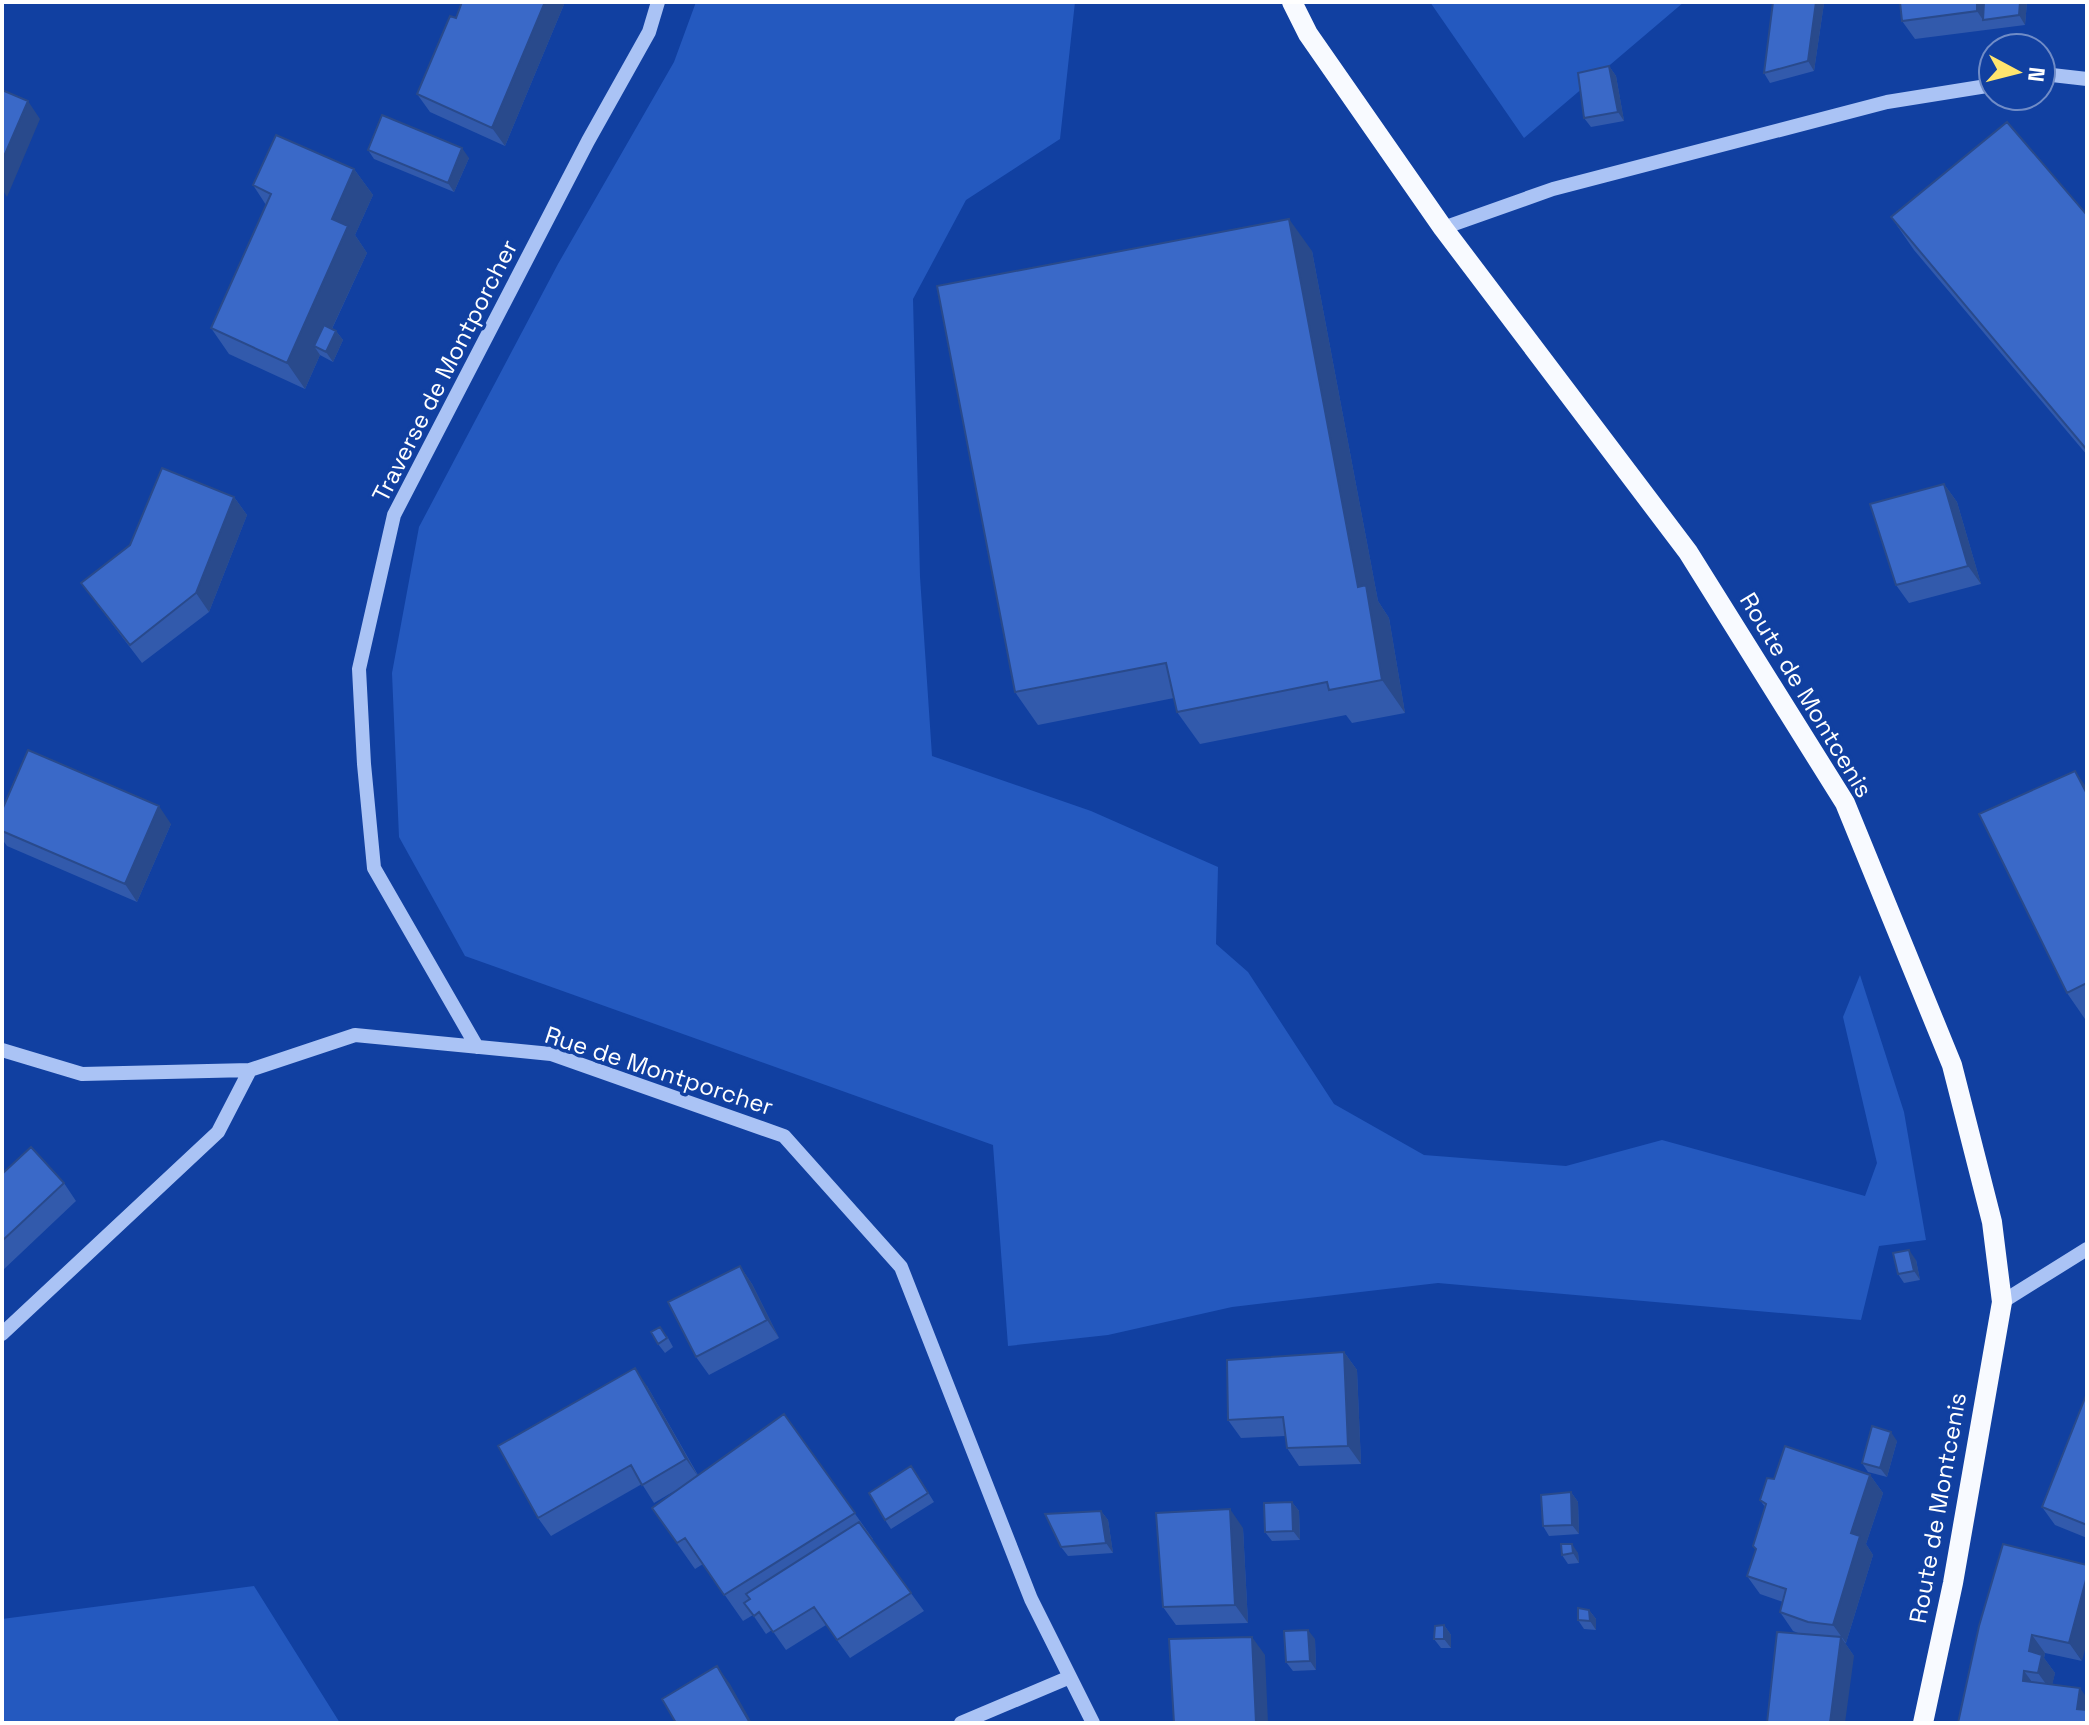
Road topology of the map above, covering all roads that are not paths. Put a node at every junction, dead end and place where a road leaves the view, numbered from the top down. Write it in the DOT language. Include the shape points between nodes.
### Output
graph roads {
  1 [pos="658,2"];
  2 [pos="1292,2"];
  3 [pos="2057,76"];
  4 [pos="2087,79"];
  5 [pos="1977,88"];
  6 [pos="1443,228"];
  7 [pos="477,1047"];
  8 [pos="2,1050"];
  9 [pos="250,1070"];
  10 [pos="2087,1249"];
  11 [pos="2002,1302"];
  12 [pos="2,1334"];
  13 [pos="1070,1677"];
  14 [pos="961,1723"];
  15 [pos="1093,1723"];
  16 [pos="1923,1723"];
  1 -- 7 [label="street, Traverse de Montporcher" via="649,32 394,515 359,669 374,868"];
  2 -- 6 [label="main road, Route de Montcenis" via="1308,34"];
  3 -- 4 [label="street"];
  5 -- 6 [label="street" via="1887,102 1553,189"];
  6 -- 11 [label="main road, Route de Montcenis" via="1688,552 1845,803 1952,1065 1992,1222"];
  7 -- 9 [label="street, Rue de Montporcher" via="355,1035"];
  7 -- 13 [label="street, Rue de Montporcher" via="551,1054 784,1136 901,1267 1031,1599"];
  8 -- 9 [label="street, Rue de Montporcher" via="82,1074"];
  9 -- 12 [label="street" via="218,1132"];
  10 -- 11 [label="street"];
  11 -- 16 [label="main road, Route de Montcenis"];
  13 -- 14 [label="street"];
  13 -- 15 [label="street, Rue de Montporcher"];
}
